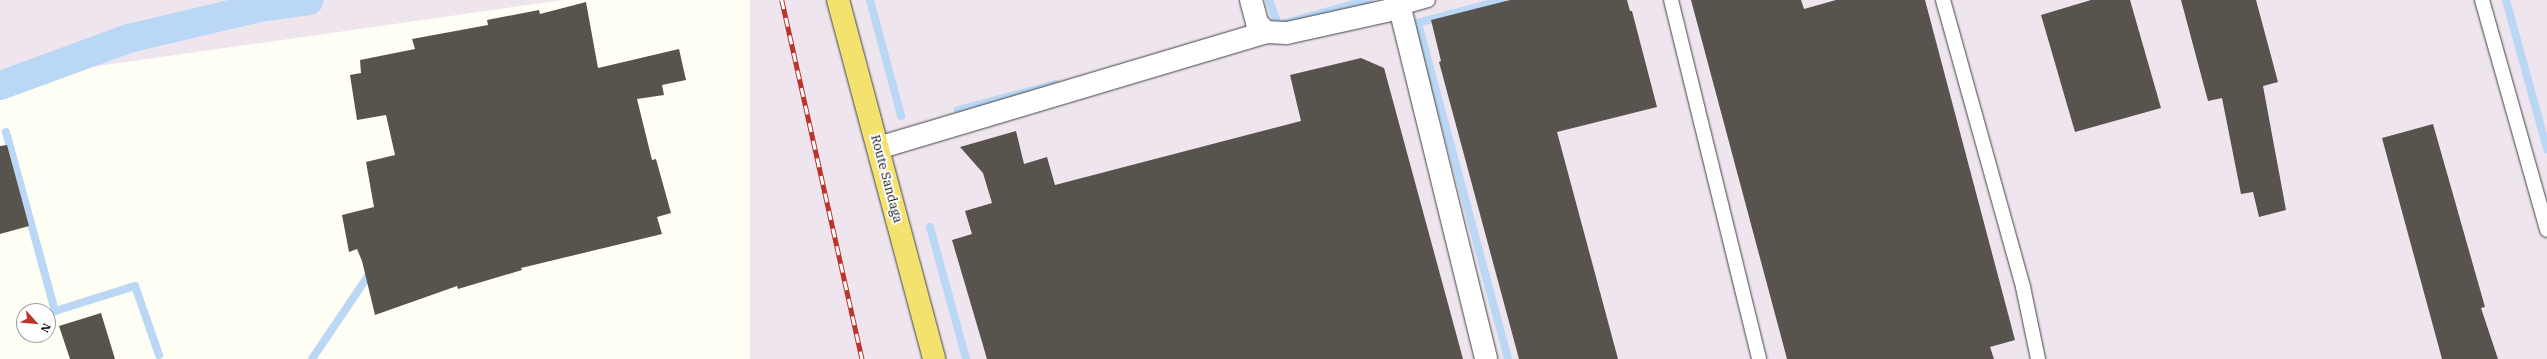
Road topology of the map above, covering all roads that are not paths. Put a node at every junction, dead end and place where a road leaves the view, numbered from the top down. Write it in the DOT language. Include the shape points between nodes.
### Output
graph roads {
  1 [pos="838,0"];
  2 [pos="1251,0"];
  3 [pos="1428,0"];
  4 [pos="1671,0"];
  5 [pos="1944,0"];
  6 [pos="2482,0"];
  7 [pos="1400,8"];
  8 [pos="1266,32"];
  9 [pos="878,148"];
  10 [pos="2547,230"];
  11 [pos="934,359"];
  12 [pos="1486,359"];
  13 [pos="1759,359"];
  14 [pos="2038,359"];
  1 -- 9 [label="main road, Route Sandaga"];
  2 -- 8 [label="street" via="1257,24"];
  3 -- 7 [label="lane"];
  4 -- 13 [label="lane"];
  5 -- 14 [label="lane" via="2023,288"];
  6 -- 10 [label="lane"];
  7 -- 8 [label="street" via="1287,33"];
  7 -- 12 [label="street"];
  8 -- 9 [label="street"];
  9 -- 11 [label="main road, Route Sandaga"];
}
